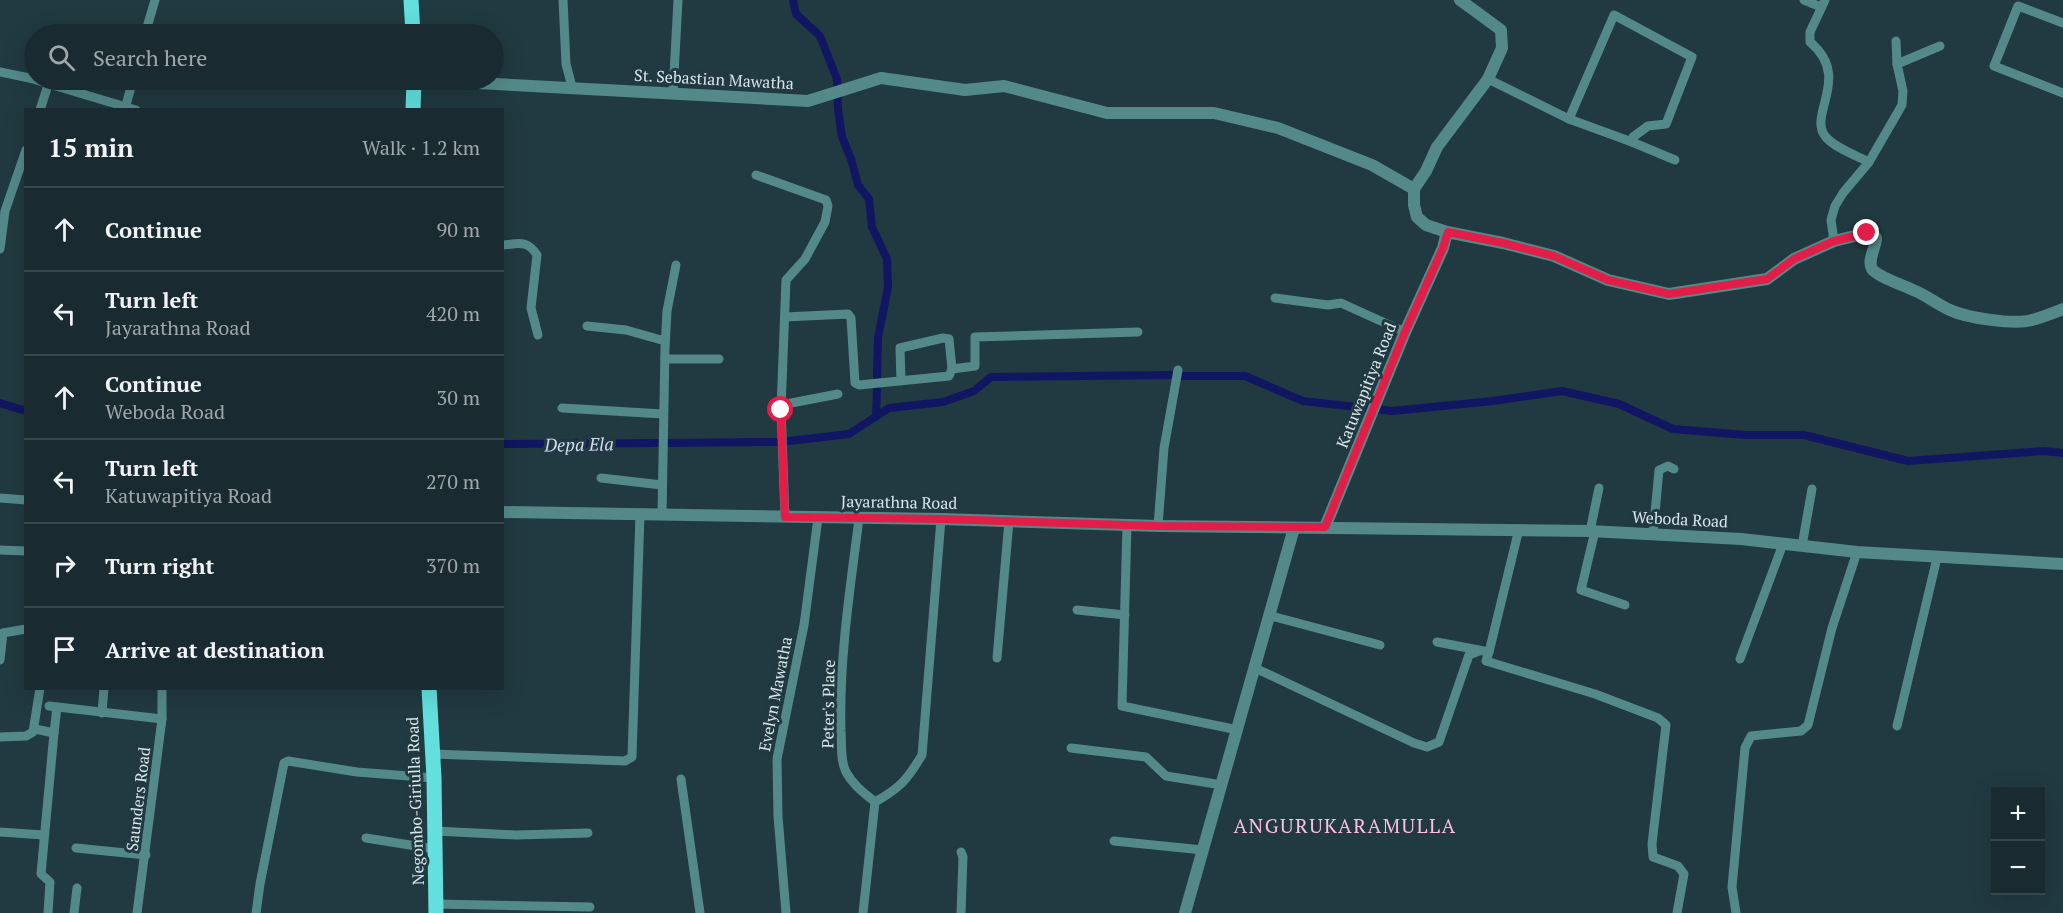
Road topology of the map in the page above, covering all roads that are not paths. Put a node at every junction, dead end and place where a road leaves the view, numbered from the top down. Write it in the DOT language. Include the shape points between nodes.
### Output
graph roads {
  1 [pos="155,0"];
  2 [pos="411,0"];
  3 [pos="563,0"];
  4 [pos="678,0"];
  5 [pos="1460,0"];
  6 [pos="1804,0"];
  7 [pos="1823,4"];
  8 [pos="2063,23"];
  9 [pos="148,24"];
  10 [pos="412,24"];
  11 [pos="1896,41"];
  12 [pos="1940,46"];
  13 [pos="1897,64"];
  14 [pos="0,72"];
  15 [pos="24,77"];
  16 [pos="1488,79"];
  17 [pos="504,84"];
  18 [pos="572,87"];
  19 [pos="46,90"];
  20 [pos="76,90"];
  21 [pos="130,90"];
  22 [pos="414,90"];
  23 [pos="673,93"];
  24 [pos="2063,93"];
  25 [pos="126,105"];
  26 [pos="41,108"];
  27 [pos="132,108"];
  28 [pos="413,108"];
  29 [pos="1569,119"];
  30 [pos="1632,142"];
  31 [pos="24,155"];
  32 [pos="1676,160"];
  33 [pos="1869,162"];
  34 [pos="756,175"];
  35 [pos="1414,189"];
  36 [pos="2,211"];
  37 [pos="1448,232"];
  38 [pos="1834,241"];
  39 [pos="504,245"];
  40 [pos="0,249"];
  41 [pos="675,265"];
  42 [pos="1275,298"];
  43 [pos="2063,309"];
  44 [pos="785,316"];
  45 [pos="587,326"];
  46 [pos="1138,332"];
  47 [pos="1405,332"];
  48 [pos="538,335"];
  49 [pos="665,341"];
  50 [pos="664,359"];
  51 [pos="719,359"];
  52 [pos="952,369"];
  53 [pos="1178,369"];
  54 [pos="901,381"];
  55 [pos="838,394"];
  56 [pos="781,405"];
  57 [pos="562,408"];
  58 [pos="663,414"];
  59 [pos="1674,469"];
  60 [pos="601,478"];
  61 [pos="662,485"];
  62 [pos="1599,488"];
  63 [pos="1812,489"];
  64 [pos="0,498"];
  65 [pos="24,500"];
  66 [pos="504,512"];
  67 [pos="640,514"];
  68 [pos="662,515"];
  69 [pos="785,517"];
  70 [pos="818,518"];
  71 [pos="859,519"];
  72 [pos="941,519"];
  73 [pos="1009,521"];
  74 [pos="1127,525"];
  75 [pos="1158,526"];
  76 [pos="1325,527"];
  77 [pos="1294,528"];
  78 [pos="1519,529"];
  79 [pos="1593,531"];
  80 [pos="1653,534"];
  81 [pos="1783,544"];
  82 [pos="1802,546"];
  83 [pos="0,550"];
  84 [pos="24,551"];
  85 [pos="1857,552"];
  86 [pos="1937,558"];
  87 [pos="2063,564"];
  88 [pos="1625,605"];
  89 [pos="1077,610"];
  90 [pos="1125,615"];
  91 [pos="1268,615"];
  92 [pos="24,629"];
  93 [pos="1437,642"];
  94 [pos="1380,645"];
  95 [pos="1485,651"];
  96 [pos="997,658"];
  97 [pos="1740,659"];
  98 [pos="0,660"];
  99 [pos="1255,668"];
  100 [pos="40,690"];
  101 [pos="104,690"];
  102 [pos="162,690"];
  103 [pos="429,690"];
  104 [pos="102,712"];
  105 [pos="162,719"];
  106 [pos="1897,726"];
  107 [pos="34,729"];
  108 [pos="1238,730"];
  109 [pos="54,733"];
  110 [pos="0,737"];
  111 [pos="1071,748"];
  112 [pos="432,754"];
  113 [pos="434,778"];
  114 [pos="681,779"];
  115 [pos="1222,784"];
  116 [pos="875,802"];
  117 [pos="435,831"];
  118 [pos="0,832"];
  119 [pos="588,833"];
  120 [pos="44,835"];
  121 [pos="366,838"];
  122 [pos="1114,841"];
  123 [pos="76,848"];
  124 [pos="435,849"];
  125 [pos="1203,850"];
  126 [pos="961,852"];
  127 [pos="146,855"];
  128 [pos="77,888"];
  129 [pos="590,907"];
  130 [pos="436,909"];
  131 [pos="48,913"];
  132 [pos="74,913"];
  133 [pos="137,913"];
  134 [pos="256,913"];
  135 [pos="700,913"];
  136 [pos="786,913"];
  137 [pos="862,913"];
  138 [pos="962,913"];
  139 [pos="1185,913"];
  140 [pos="1677,913"];
  141 [pos="1736,913"];
  1 -- 9 [label="street"];
  2 -- 10 [label="main road"];
  3 -- 18 [label="street" via="566,64"];
  4 -- 23 [label="street"];
  5 -- 16 [label="street" via="1501,30 1502,48"];
  6 -- 7 [label="street"];
  7 -- 33 [label="street" via="1810,32 1810,42 1826,62 1830,77 1821,123 1823,135"];
  8 -- 24 [label="street" via="2018,6 1994,66"];
  11 -- 13 [label="street"];
  12 -- 13 [label="street"];
  13 -- 33 [label="street" via="1902,105"];
  14 -- 15 [label="street"];
  16 -- 29 [label="street"];
  16 -- 35 [label="street" via="1437,147"];
  17 -- 18 [label="street, St. Sebastian Mawatha"];
  18 -- 23 [label="street, St. Sebastian Mawatha"];
  19 -- 26 [label="street"];
  20 -- 25 [label="street"];
  21 -- 25 [label="street"];
  22 -- 28 [label="main road"];
  23 -- 35 [label="street, St. Sebastian Mawatha" via="808,101 881,78 965,90 1004,86 1107,112 1214,113 1278,128 1372,165"];
  25 -- 27 [label="street"];
  29 -- 30 [label="street"];
  29 -- 30 [label="street" via="1614,15 1692,57 1666,124 1648,126"];
  30 -- 32 [label="street"];
  31 -- 36 [label="street"];
  33 -- 38 [label="street" via="1835,206 1831,220"];
  34 -- 44 [label="street" via="826,200 828,206 825,222 805,259 786,280"];
  35 -- 37 [label="street" via="1417,217 1426,225"];
  36 -- 40 [label="street"];
  37 -- 38 [label="street" via="1554,256 1608,280 1669,294 1767,279 1794,259"];
  37 -- 47 [label="street, Katuwapitiya Road"];
  38 -- 43 [label="street" via="1872,234 1876,245 1870,267 1876,273 1972,317 2030,321"];
  39 -- 48 [label="street" via="525,243 537,255 531,308"];
  41 -- 49 [label="street"];
  42 -- 47 [label="street" via="1328,306 1341,303"];
  44 -- 54 [label="street" via="848,314 852,318 855,383"];
  44 -- 56 [label="street"];
  45 -- 49 [label="street" via="626,330"];
  46 -- 52 [label="street" via="975,337 975,366"];
  47 -- 76 [label="street, Katuwapitiya Road"];
  49 -- 50 [label="street"];
  50 -- 51 [label="street"];
  50 -- 58 [label="street"];
  52 -- 54 [label="street" via="949,376"];
  52 -- 54 [label="street" via="949,339 900,348"];
  53 -- 75 [label="street" via="1164,448"];
  55 -- 56 [label="street"];
  56 -- 69 [label="street"];
  57 -- 58 [label="street"];
  58 -- 61 [label="street"];
  59 -- 80 [label="street" via="1668,466 1659,470"];
  60 -- 61 [label="street"];
  61 -- 68 [label="street"];
  62 -- 79 [label="street"];
  63 -- 82 [label="street"];
  64 -- 65 [label="street"];
  66 -- 67 [label="street, Jayarathna Road"];
  67 -- 68 [label="street, Jayarathna Road"];
  67 -- 112 [label="street" via="632,757 625,761"];
  68 -- 69 [label="street, Jayarathna Road"];
  69 -- 70 [label="street, Jayarathna Road"];
  70 -- 71 [label="street, Jayarathna Road"];
  70 -- 136 [label="street, Evelyn Mawatha" via="804,625 777,759"];
  71 -- 72 [label="street, Jayarathna Road"];
  71 -- 116 [label="street, Peter's Place" via="846,618 840,708 842,756 845,771 857,788"];
  72 -- 73 [label="street, Jayarathna Road"];
  72 -- 116 [label="street" via="922,755 896,790"];
  73 -- 74 [label="street, Jayarathna Road"];
  73 -- 96 [label="street"];
  74 -- 75 [label="street, Jayarathna Road"];
  74 -- 90 [label="street"];
  75 -- 77 [label="street, Jayarathna Road"];
  76 -- 77 [label="street, Weboda Road"];
  76 -- 78 [label="street, Weboda Road"];
  77 -- 91 [label="street"];
  78 -- 79 [label="street, Weboda Road"];
  78 -- 95 [label="street"];
  79 -- 80 [label="street, Weboda Road"];
  79 -- 88 [label="street" via="1581,590"];
  80 -- 81 [label="street, Weboda Road"];
  81 -- 82 [label="street, Weboda Road"];
  81 -- 97 [label="street"];
  82 -- 85 [label="street, Weboda Road"];
  83 -- 84 [label="street"];
  85 -- 86 [label="street, Weboda Road"];
  85 -- 141 [label="street" via="1832,628 1808,725 1801,731 1751,736 1744,748 1732,887"];
  86 -- 87 [label="street, Weboda Road"];
  86 -- 106 [label="street"];
  89 -- 90 [label="street"];
  90 -- 108 [label="street" via="1122,706"];
  91 -- 94 [label="street"];
  91 -- 99 [label="street"];
  92 -- 98 [label="street" via="3,633"];
  93 -- 95 [label="street"];
  95 -- 99 [label="street" via="1469,655 1439,742 1427,747"];
  95 -- 140 [label="street" via="1486,661 1595,694 1658,718 1666,725 1653,857 1678,866 1684,874"];
  99 -- 108 [label="street"];
  100 -- 107 [label="street"];
  101 -- 104 [label="street"];
  102 -- 105 [label="street, Saunders Road"];
  103 -- 112 [label="main road, Negombo-Giriulla Road"];
  104 -- 105 [label="street"];
  104 -- 109 [label="street" via="53,707"];
  105 -- 127 [label="street, Saunders Road"];
  107 -- 109 [label="street"];
  107 -- 110 [label="street" via="26,736"];
  108 -- 115 [label="street"];
  109 -- 120 [label="street"];
  111 -- 115 [label="street" via="1146,757 1166,776"];
  112 -- 113 [label="main road, Negombo-Giriulla Road"];
  113 -- 117 [label="main road, Negombo-Giriulla Road"];
  113 -- 134 [label="street" via="284,763"];
  114 -- 135 [label="street"];
  115 -- 125 [label="street"];
  116 -- 137 [label="street"];
  117 -- 119 [label="street"];
  117 -- 124 [label="main road, Negombo-Giriulla Road"];
  118 -- 120 [label="street"];
  120 -- 131 [label="street" via="40,874 50,882"];
  121 -- 124 [label="street"];
  122 -- 125 [label="street"];
  123 -- 127 [label="street"];
  124 -- 130 [label="main road, Negombo-Giriulla Road"];
  125 -- 139 [label="street"];
  126 -- 138 [label="street"];
  127 -- 133 [label="street, Saunders Road"];
  128 -- 132 [label="street"];
  129 -- 130 [label="street"];
}
